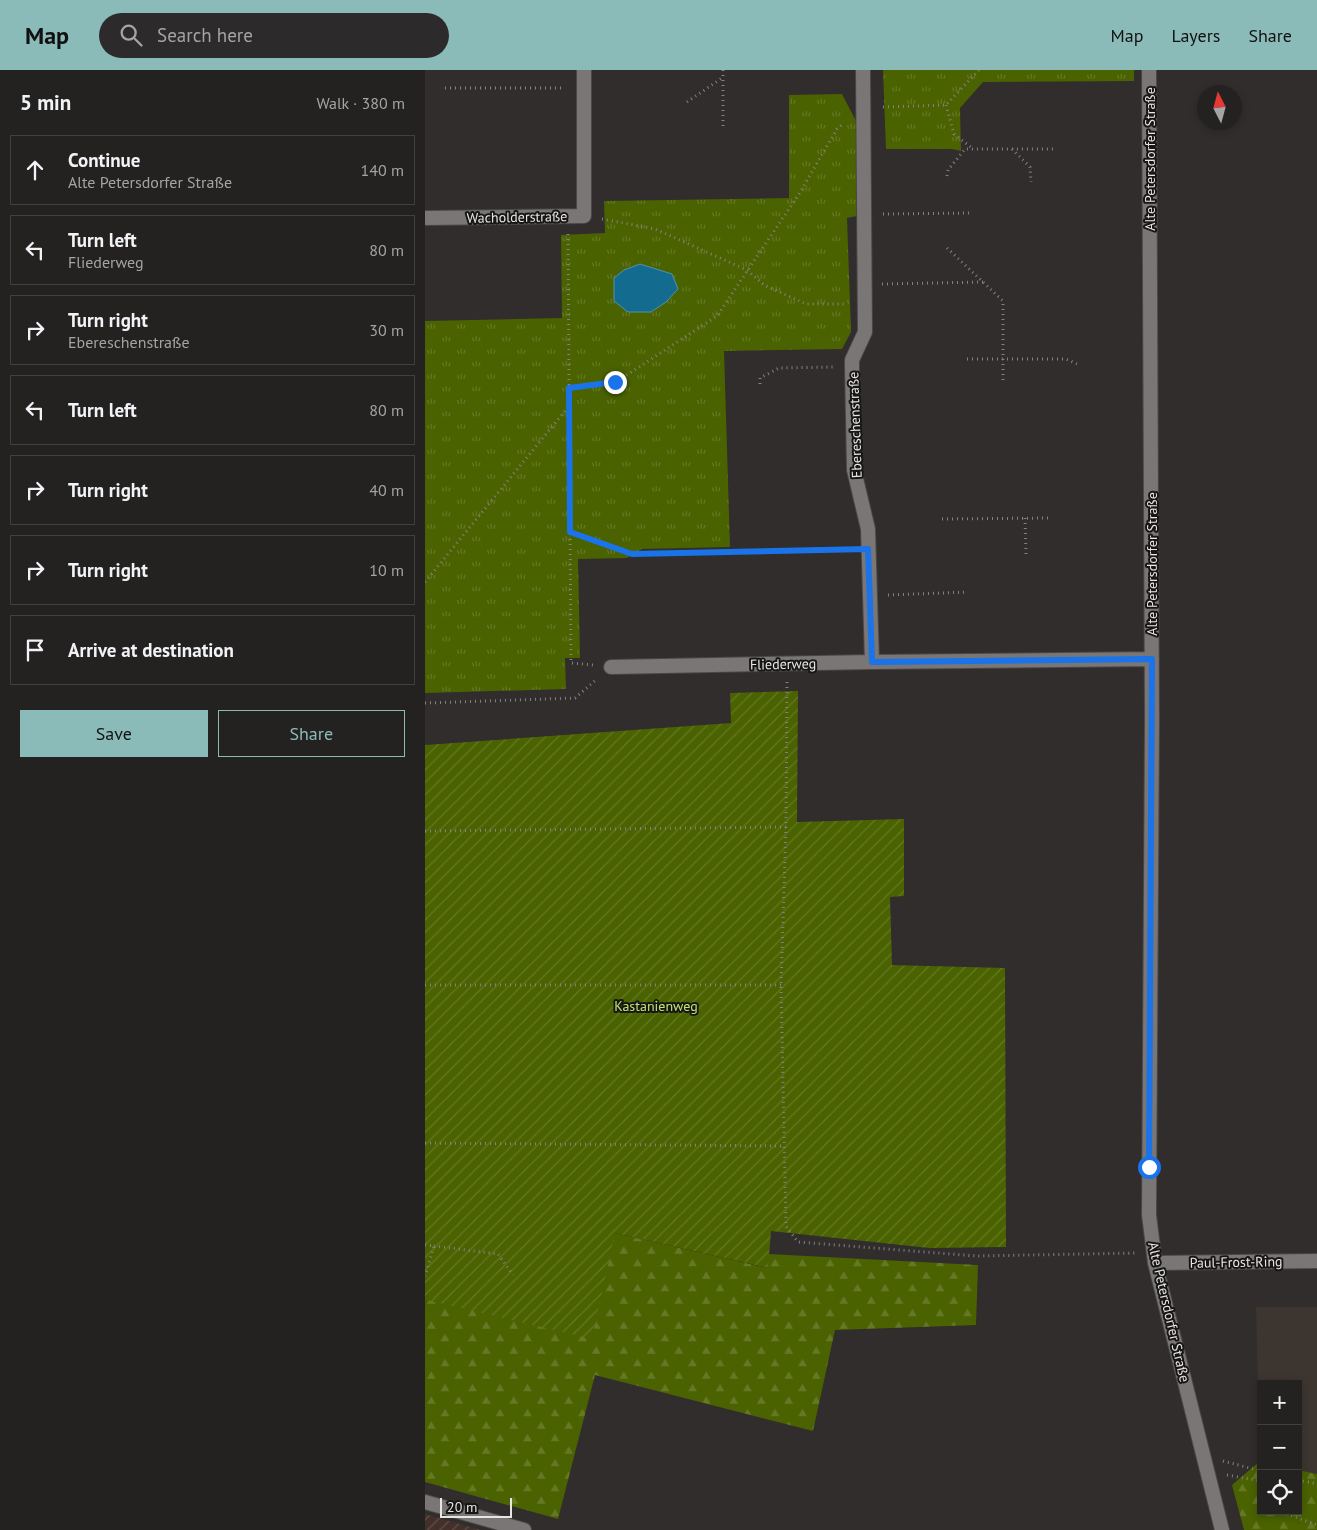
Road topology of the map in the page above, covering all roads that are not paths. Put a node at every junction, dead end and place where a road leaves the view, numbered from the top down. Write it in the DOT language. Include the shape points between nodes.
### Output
graph roads {
  1 [pos="584,70"];
  2 [pos="863,70"];
  3 [pos="1149,70"];
  4 [pos="425,218"];
  5 [pos="1152,659"];
  6 [pos="872,662"];
  7 [pos="611,667"];
  8 [pos="1154,1257"];
  9 [pos="1317,1261"];
  10 [pos="425,1502"];
  11 [pos="524,1530"];
  12 [pos="1222,1530"];
  1 -- 4 [label="street, Wacholderstraße" via="584,216"];
  2 -- 6 [label="street, Ebereschenstraße" via="865,332 852,367 854,470 868,529"];
  3 -- 5 [label="street, Alte Petersdorfer Straße"];
  5 -- 6 [label="street, Fliederweg"];
  5 -- 8 [label="street, Alte Petersdorfer Straße" via="1149,1215"];
  6 -- 7 [label="street, Fliederweg"];
  8 -- 9 [label="street, Paul-Frost-Ring"];
  8 -- 12 [label="street, Alte Petersdorfer Straße"];
  10 -- 11 [label="street"];
}
